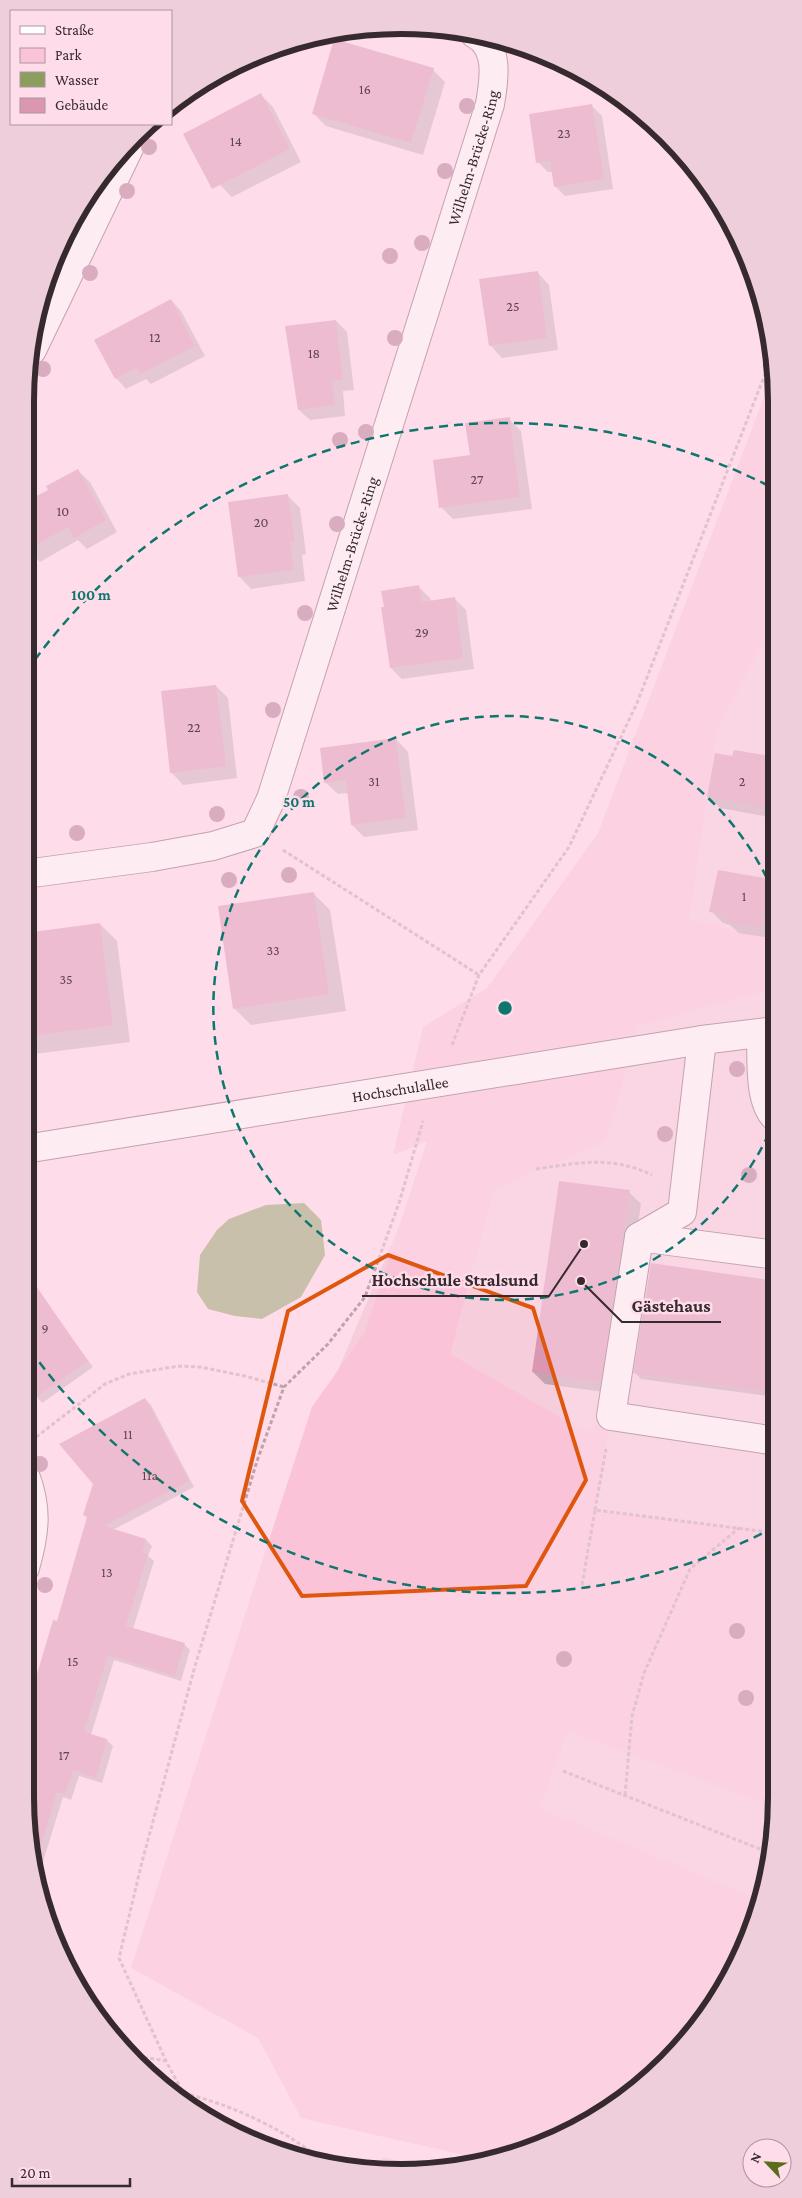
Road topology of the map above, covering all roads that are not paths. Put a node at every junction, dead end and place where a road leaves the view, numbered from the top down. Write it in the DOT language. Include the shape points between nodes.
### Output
graph roads {
  1 [pos="486,44"];
  2 [pos="120,165"];
  3 [pos="40,332"];
  4 [pos="34,873"];
  5 [pos="768,1032"];
  6 [pos="702,1040"];
  7 [pos="768,1110"];
  8 [pos="34,1149"];
  9 [pos="639,1237"];
  10 [pos="768,1254"];
  11 [pos="768,1440"];
  12 [pos="34,1510"];
  13 [pos="34,1529"];
  1 -- 4 [label="street, Wilhelm-Brücke-Ring" via="494,62 490,104 270,799 255,833 205,848"];
  2 -- 3 [label="street"];
  5 -- 6 [label="street, Hochschulallee"];
  5 -- 7 [label="street" via="764,1091"];
  6 -- 8 [label="street, Hochschulallee"];
  6 -- 9 [label="street" via="682,1212"];
  9 -- 10 [label="street"];
  9 -- 11 [label="street" via="611,1416"];
  12 -- 13 [label="street"];
}
